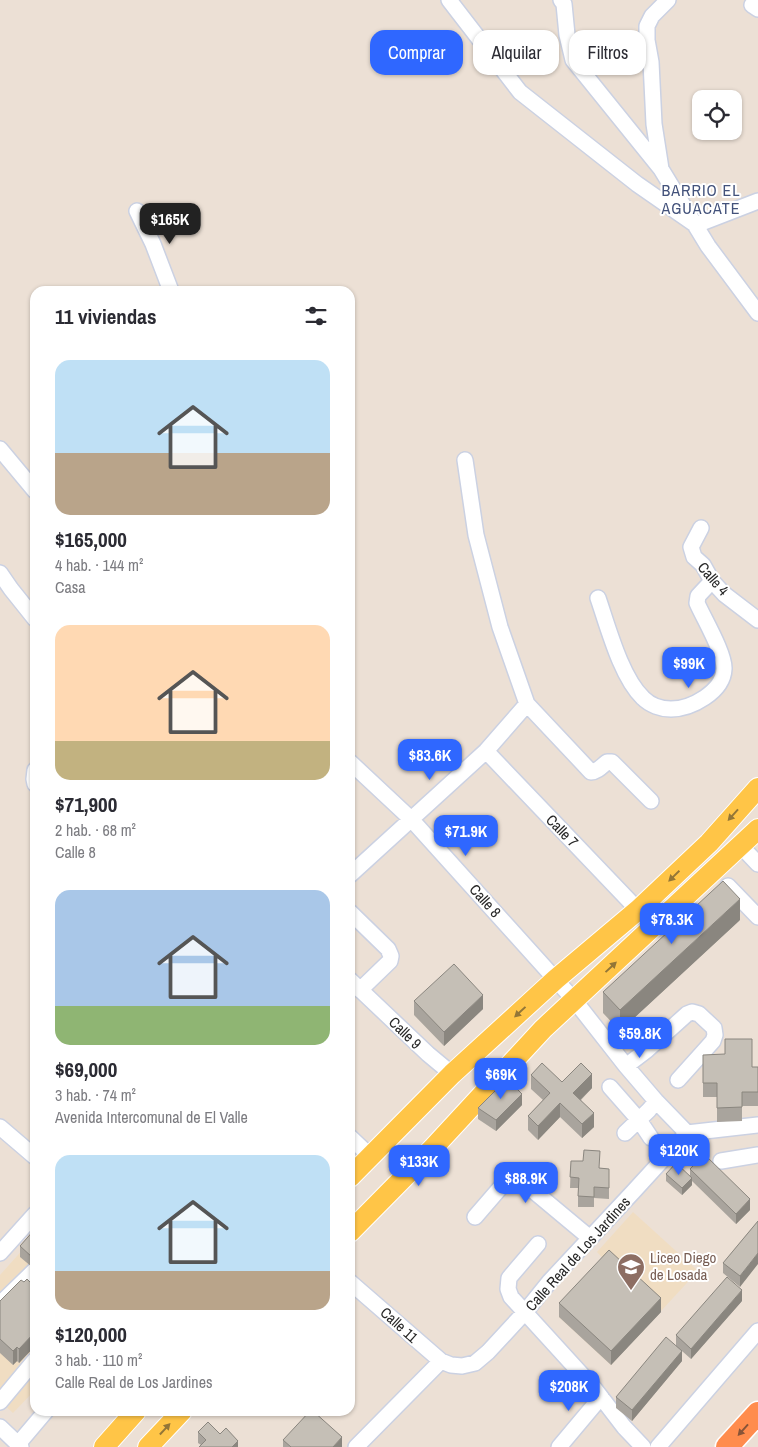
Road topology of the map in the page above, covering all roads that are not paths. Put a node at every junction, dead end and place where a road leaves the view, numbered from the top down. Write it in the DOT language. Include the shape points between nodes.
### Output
graph roads {
  1 [pos="449,0"];
  2 [pos="561,0"];
  3 [pos="668,0"];
  4 [pos="661,169"];
  5 [pos="758,201"];
  6 [pos="137,211"];
  7 [pos="696,225"];
  8 [pos="169,286"];
  9 [pos="758,313"];
  10 [pos="0,449"];
  11 [pos="465,460"];
  12 [pos="30,485"];
  13 [pos="701,528"];
  14 [pos="0,573"];
  15 [pos="712,581"];
  16 [pos="598,598"];
  17 [pos="30,613"];
  18 [pos="758,620"];
  19 [pos="527,704"];
  20 [pos="486,751"];
  21 [pos="355,767"];
  22 [pos="758,788"];
  23 [pos="651,801"];
  24 [pos="411,819"];
  25 [pos="758,829"];
  26 [pos="740,845"];
  27 [pos="758,864"];
  28 [pos="355,871"];
  29 [pos="728,886"];
  30 [pos="638,910"];
  31 [pos="355,917"];
  32 [pos="758,917"];
  33 [pos="556,979"];
  34 [pos="355,985"];
  35 [pos="575,1000"];
  36 [pos="626,1066"];
  37 [pos="452,1074"];
  38 [pos="678,1080"];
  39 [pos="610,1088"];
  40 [pos="656,1101"];
  41 [pos="639,1120"];
  42 [pos="758,1125"];
  43 [pos="0,1127"];
  44 [pos="625,1133"];
  45 [pos="687,1133"];
  46 [pos="651,1138"];
  47 [pos="355,1142"];
  48 [pos="30,1154"];
  49 [pos="758,1155"];
  50 [pos="370,1156"];
  51 [pos="721,1161"];
  52 [pos="355,1172"];
  53 [pos="475,1217"];
  54 [pos="30,1220"];
  55 [pos="355,1227"];
  56 [pos="590,1238"];
  57 [pos="538,1244"];
  58 [pos="0,1253"];
  59 [pos="30,1275"];
  60 [pos="355,1286"];
  61 [pos="0,1304"];
  62 [pos="525,1312"];
  63 [pos="758,1331"];
  64 [pos="446,1363"];
  65 [pos="30,1364"];
  66 [pos="5,1386"];
  67 [pos="601,1397"];
  68 [pos="0,1402"];
  69 [pos="758,1413"];
  70 [pos="42,1416"];
  71 [pos="132,1416"];
  72 [pos="177,1416"];
  73 [pos="1,1430"];
  74 [pos="19,1445"];
  75 [pos="104,1447"];
  76 [pos="148,1447"];
  77 [pos="356,1447"];
  78 [pos="559,1447"];
  79 [pos="643,1447"];
  80 [pos="658,1447"];
  81 [pos="727,1447"];
  1 -- 7 [label="street" via="520,92 637,184"];
  2 -- 4 [label="street" via="574,60"];
  3 -- 4 [label="street" via="647,26 654,124"];
  4 -- 7 [label="street"];
  5 -- 7 [label="street"];
  6 -- 8 [label="street"];
  7 -- 9 [label="street"];
  10 -- 12 [label="street"];
  11 -- 19 [label="street" via="476,534 500,626"];
  13 -- 15 [label="street, Calle 4" via="691,547 694,557"];
  14 -- 17 [label="street"];
  15 -- 16 [label="street" via="698,596 697,603 723,657 723,677 716,690 680,708 658,708 635,688 620,659"];
  15 -- 18 [label="street, Calle 4"];
  19 -- 20 [label="street"];
  19 -- 23 [label="street" via="591,772 612,762"];
  20 -- 24 [label="street"];
  20 -- 30 [label="street, Calle 7"];
  21 -- 24 [label="street, Calle 8"];
  22 -- 30 [label="main road, one-way" via="709,842"];
  24 -- 28 [label="street"];
  24 -- 33 [label="street, Calle 8"];
  25 -- 26 [label="main road"];
  26 -- 27 [label="street"];
  35 -- 26 [label="main road, one-way"];
  29 -- 32 [label="street"];
  30 -- 33 [label="main road"];
  31 -- 34 [label="street, Calle 9" via="388,949 391,956 390,962"];
  33 -- 35 [label="street, Calle 8"];
  33 -- 37 [label="main road, one-way"];
  34 -- 37 [label="street, Calle 9"];
  35 -- 36 [label="street"];
  35 -- 55 [label="main road" via="543,1029"];
  36 -- 38 [label="street" via="692,1012 714,1028 715,1034 713,1041"];
  36 -- 40 [label="street"];
  37 -- 50 [label="main road"];
  39 -- 41 [label="street"];
  40 -- 41 [label="street"];
  40 -- 45 [label="street"];
  41 -- 44 [label="street"];
  41 -- 46 [label="street"];
  42 -- 45 [label="street"];
  43 -- 48 [label="street"];
  45 -- 56 [label="street, Calle Real de Los Jardines"];
  47 -- 50 [label="street"];
  49 -- 51 [label="street"];
  50 -- 52 [label="main road"];
  53 -- 56 [label="street" via="507,1180 518,1178"];
  54 -- 58 [label="street"];
  56 -- 62 [label="street, Calle Real de Los Jardines"];
  57 -- 62 [label="street" via="509,1278 511,1297"];
  59 -- 61 [label="street"];
  60 -- 64 [label="street, Calle 11"];
  62 -- 64 [label="street, Calle Real de Los Jardines" via="475,1363 462,1366"];
  62 -- 67 [label="street"];
  63 -- 80 [label="street"];
  64 -- 77 [label="street"];
  65 -- 66 [label="street"];
  66 -- 68 [label="street"];
  67 -- 78 [label="street"];
  67 -- 79 [label="street"];
  69 -- 81 [label="highway, one-way"];
  70 -- 74 [label="street"];
  71 -- 75 [label="main road"];
  76 -- 72 [label="main road, one-way"];
  73 -- 74 [label="street"];
}
